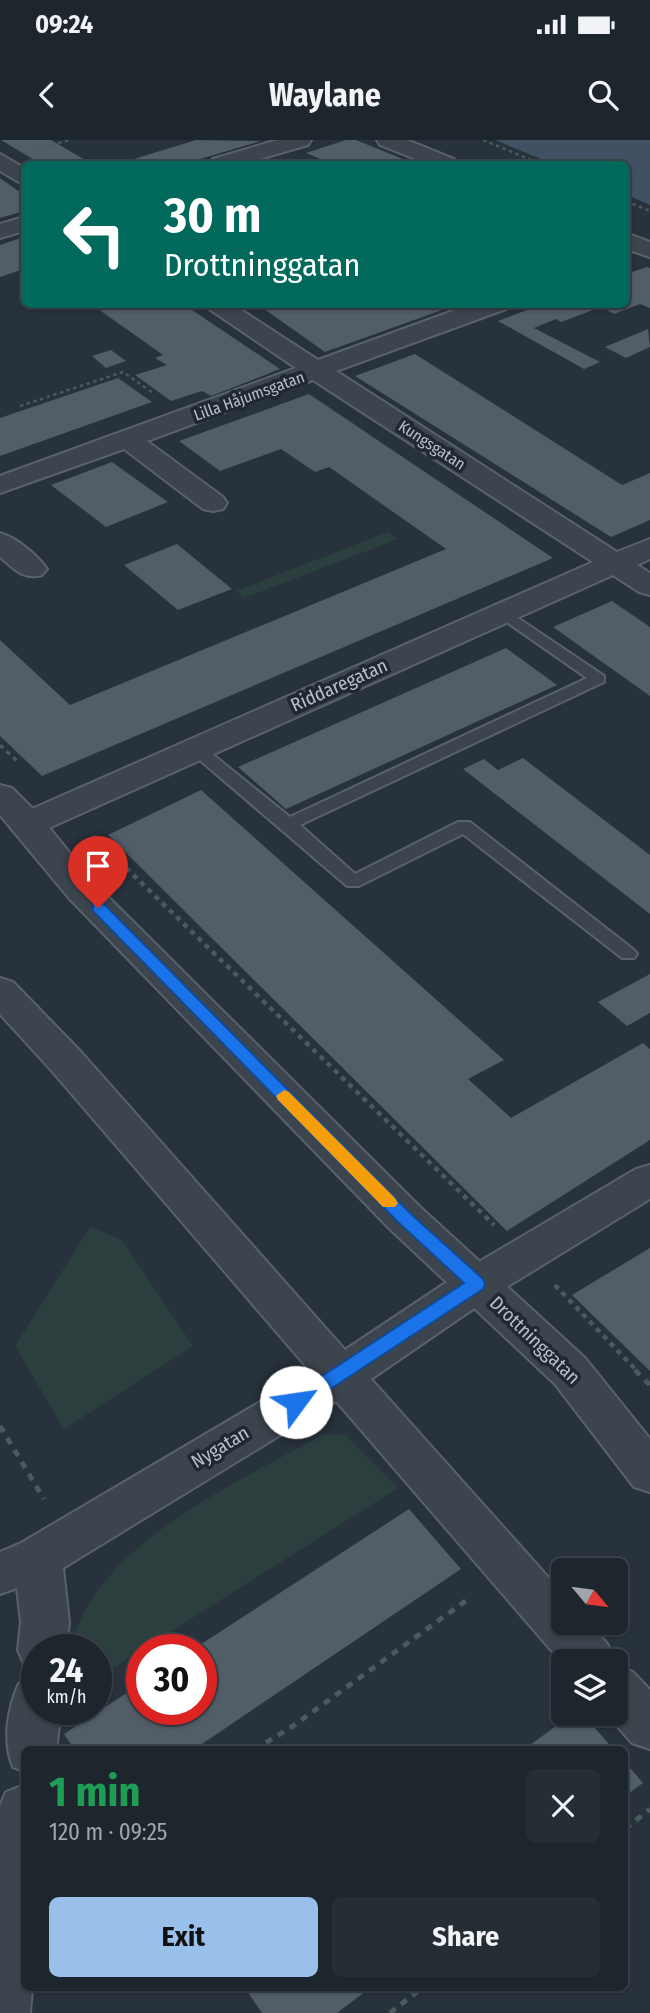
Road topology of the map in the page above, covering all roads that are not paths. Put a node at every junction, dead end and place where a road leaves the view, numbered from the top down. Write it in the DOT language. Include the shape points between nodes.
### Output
graph roads {
  1 [pos="300,140"];
  2 [pos="388,140"];
  3 [pos="0,161"];
  4 [pos="237,161"];
  5 [pos="439,161"];
  6 [pos="21,176"];
  7 [pos="21,225"];
  8 [pos="0,231"];
  9 [pos="220,308"];
  10 [pos="487,308"];
  11 [pos="316,372"];
  12 [pos="128,439"];
  13 [pos="0,485"];
  14 [pos="213,503"];
  15 [pos="0,542"];
  16 [pos="650,548"];
  17 [pos="616,563"];
  18 [pos="32,569"];
  19 [pos="650,586"];
  20 [pos="503,613"];
  21 [pos="195,749"];
  22 [pos="0,795"];
  23 [pos="28,824"];
  24 [pos="288,824"];
  25 [pos="628,954"];
  26 [pos="0,990"];
  27 [pos="650,1180"];
  28 [pos="477,1284"];
  29 [pos="341,1376"];
  30 [pos="650,1473"];
  31 [pos="35,1557"];
  32 [pos="44,1634"];
  33 [pos="580,1649"];
  34 [pos="628,1701"];
  35 [pos="34,1725"];
  36 [pos="650,1726"];
  37 [pos="31,1746"];
  38 [pos="21,1862"];
  39 [pos="13,2001"];
  1 -- 4 [label="street"];
  2 -- 5 [label="street"];
  3 -- 6 [label="street"];
  7 -- 8 [label="street"];
  9 -- 11 [label="street, Kungsgatan"];
  10 -- 11 [label="street, Lilla Håjumsgatan"];
  11 -- 12 [label="street, Lilla Håjumsgatan"];
  11 -- 17 [label="street, Kungsgatan"];
  12 -- 13 [label="street, Lilla Håjumsgatan"];
  12 -- 14 [label="street"];
  15 -- 18 [label="street"];
  16 -- 17 [label="street, Riddaregatan"];
  17 -- 19 [label="street, Kungsgatan"];
  17 -- 20 [label="street, Riddaregatan"];
  20 -- 21 [label="street, Riddaregatan"];
  20 -- 24 [label="lane" via="598,679"];
  21 -- 23 [label="street, Riddaregatan"];
  21 -- 24 [label="lane"];
  22 -- 23 [label="street, Drottninggatan"];
  23 -- 28 [label="street, Drottninggatan" via="81,890 405,1218"];
  24 -- 25 [label="lane" via="353,882 464,826"];
  26 -- 29 [label="street"];
  27 -- 28 [label="street, Nygatan"];
  28 -- 29 [label="street, Nygatan"];
  28 -- 30 [label="street, Drottninggatan" via="570,1371"];
  29 -- 31 [label="street, Nygatan"];
  29 -- 33 [label="street"];
  31 -- 32 [label="street"];
  34 -- 36 [label="street"];
  35 -- 37 [label="street"];
  38 -- 39 [label="street"];
}
